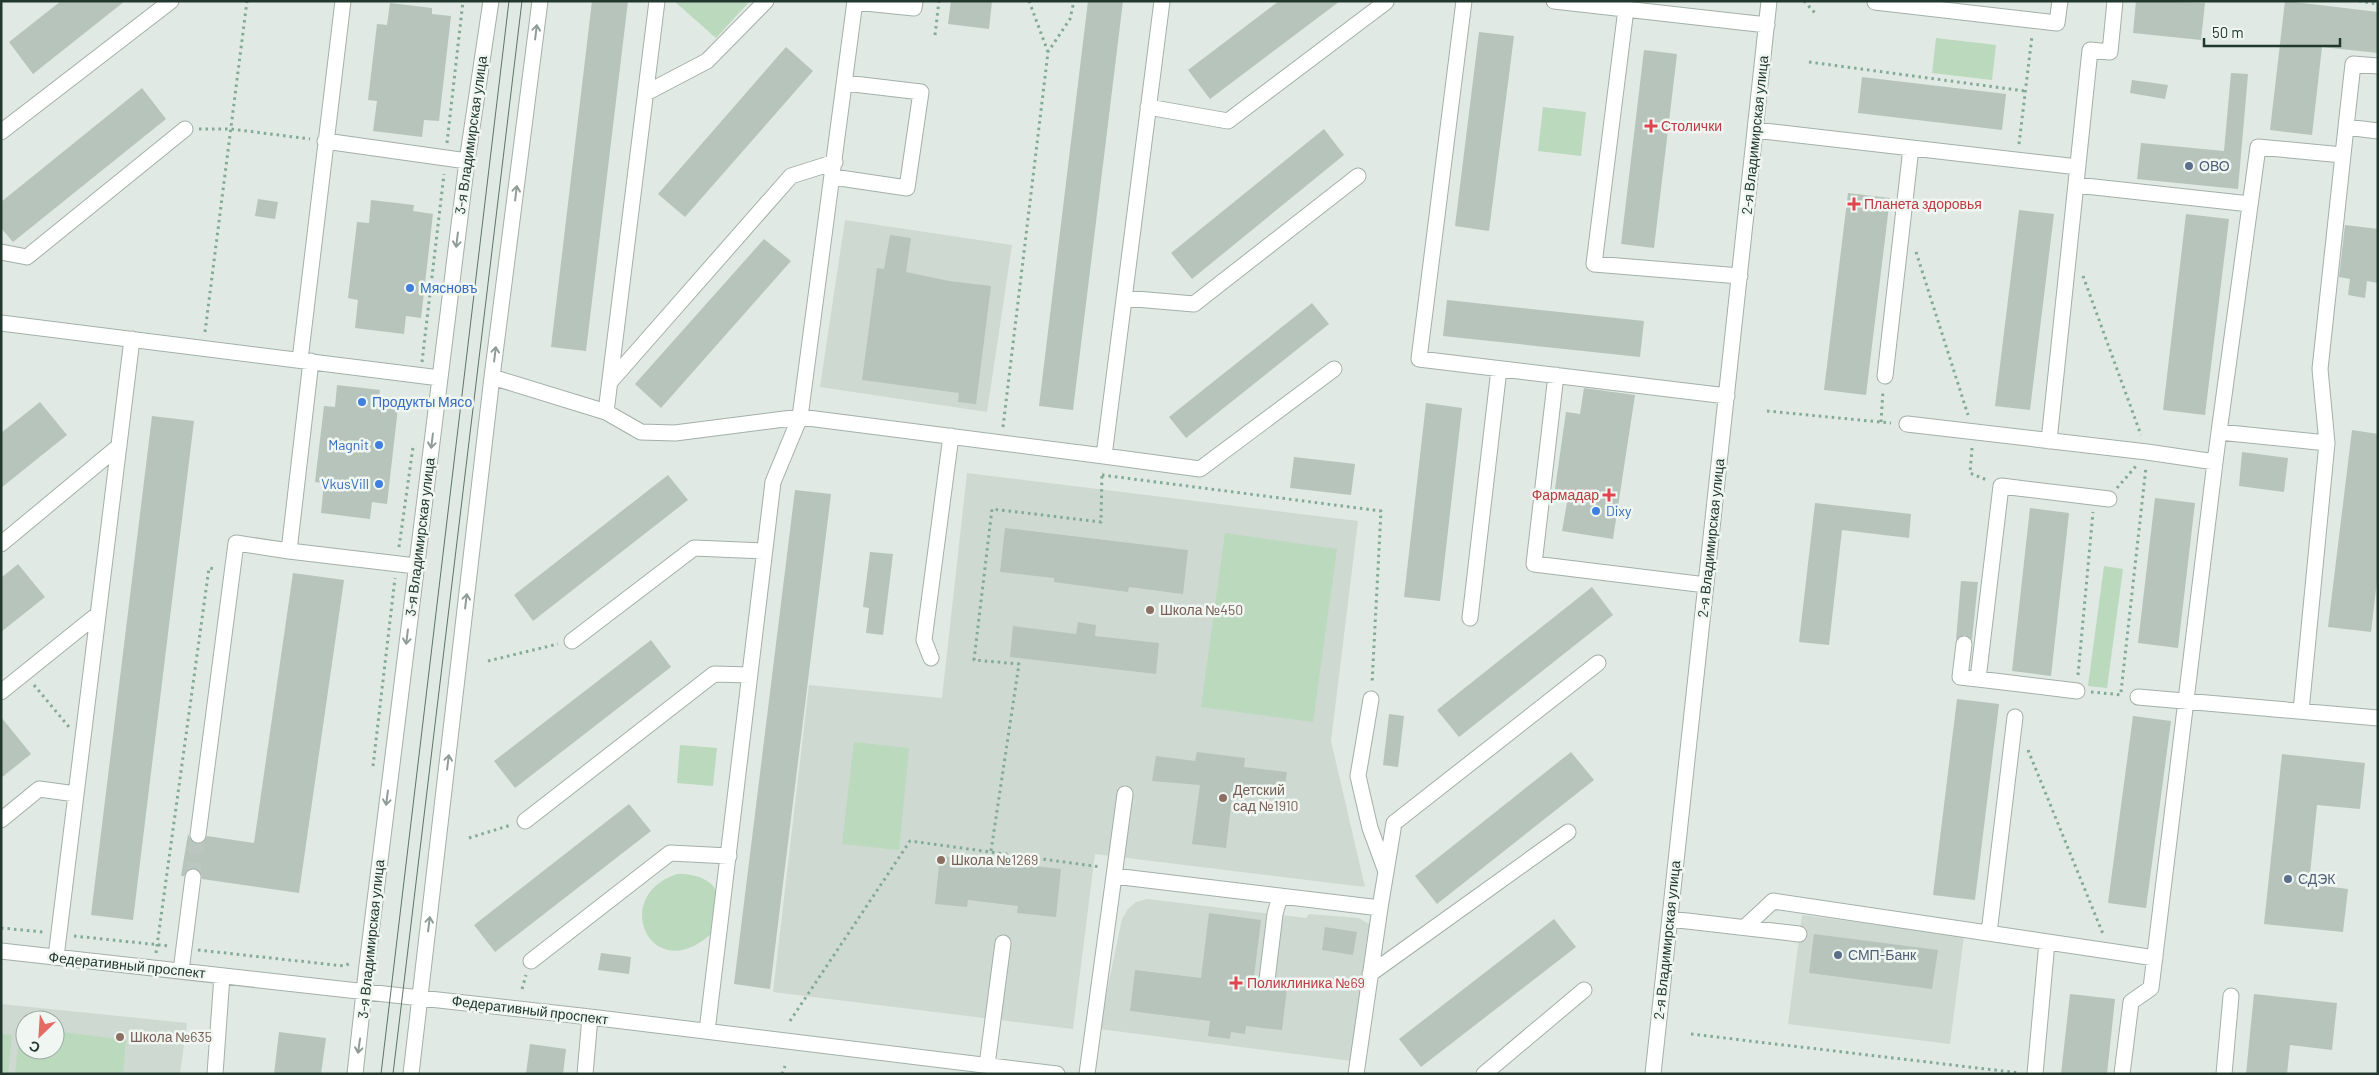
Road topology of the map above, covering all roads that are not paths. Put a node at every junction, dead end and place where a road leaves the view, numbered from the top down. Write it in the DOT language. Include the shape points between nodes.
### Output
graph roads {
  1 [pos="170,1"];
  2 [pos="343,1"];
  3 [pos="491,1"];
  4 [pos="540,1"];
  5 [pos="657,1"];
  6 [pos="766,1"];
  7 [pos="915,1"];
  8 [pos="1162,1"];
  9 [pos="1464,1"];
  10 [pos="1554,1"];
  11 [pos="1769,1"];
  12 [pos="2060,1"];
  13 [pos="2115,1"];
  14 [pos="855,2"];
  15 [pos="1386,2"];
  16 [pos="1875,2"];
  17 [pos="1626,9"];
  18 [pos="1767,26"];
  19 [pos="2378,66"];
  20 [pos="845,83"];
  21 [pos="646,93"];
  22 [pos="1148,108"];
  23 [pos="2346,127"];
  24 [pos="185,129"];
  25 [pos="1756,130"];
  26 [pos="2378,131"];
  27 [pos="1,132"];
  28 [pos="325,141"];
  29 [pos="1911,148"];
  30 [pos="2343,155"];
  31 [pos="467,161"];
  32 [pos="2078,167"];
  33 [pos="834,170"];
  34 [pos="1358,176"];
  35 [pos="2076,186"];
  36 [pos="2250,204"];
  37 [pos="1,252"];
  38 [pos="1740,276"];
  39 [pos="1124,298"];
  40 [pos="1,323"];
  41 [pos="132,339"];
  42 [pos="306,361"];
  43 [pos="1334,369"];
  44 [pos="1499,369"];
  45 [pos="1556,376"];
  46 [pos="1885,376"];
  47 [pos="492,377"];
  48 [pos="440,378"];
  49 [pos="610,382"];
  50 [pos="1727,396"];
  51 [pos="606,412"];
  52 [pos="800,417"];
  53 [pos="1907,424"];
  54 [pos="2219,432"];
  55 [pos="951,436"];
  56 [pos="2049,440"];
  57 [pos="2327,443"];
  58 [pos="119,446"];
  59 [pos="1104,456"];
  60 [pos="2214,462"];
  61 [pos="2109,499"];
  62 [pos="1,544"];
  63 [pos="289,551"];
  64 [pos="764,551"];
  65 [pos="416,566"];
  66 [pos="1706,585"];
  67 [pos="98,614"];
  68 [pos="1470,618"];
  69 [pos="572,641"];
  70 [pos="1964,644"];
  71 [pos="931,658"];
  72 [pos="1598,663"];
  73 [pos="750,675"];
  74 [pos="1978,679"];
  75 [pos="2077,691"];
  76 [pos="1,692"];
  77 [pos="2138,697"];
  78 [pos="1371,699"];
  79 [pos="2186,700"];
  80 [pos="2301,711"];
  81 [pos="2014,717"];
  82 [pos="2378,718"];
  83 [pos="76,794"];
  84 [pos="1125,794"];
  85 [pos="1,820"];
  86 [pos="525,821"];
  87 [pos="1568,832"];
  88 [pos="198,835"];
  89 [pos="729,856"];
  90 [pos="1385,870"];
  91 [pos="1114,872"];
  92 [pos="193,877"];
  93 [pos="1280,896"];
  94 [pos="1380,908"];
  95 [pos="1670,919"];
  96 [pos="1745,927"];
  97 [pos="1989,933"];
  98 [pos="1799,934"];
  99 [pos="2047,942"];
  100 [pos="1003,943"];
  101 [pos="1,951"];
  102 [pos="56,957"];
  103 [pos="2155,958"];
  104 [pos="531,961"];
  105 [pos="181,971"];
  106 [pos="1370,974"];
  107 [pos="222,976"];
  108 [pos="1267,980"];
  109 [pos="1584,990"];
  110 [pos="364,992"];
  111 [pos="2231,996"];
  112 [pos="421,998"];
  113 [pos="590,1017"];
  114 [pos="707,1031"];
  115 [pos="987,1065"];
  116 [pos="1053,1073"];
  117 [pos="215,1074"];
  118 [pos="355,1074"];
  119 [pos="411,1074"];
  120 [pos="585,1074"];
  121 [pos="1087,1074"];
  122 [pos="1356,1074"];
  123 [pos="1484,1074"];
  124 [pos="1653,1074"];
  125 [pos="2035,1074"];
  126 [pos="2122,1074"];
  127 [pos="2224,1074"];
  1 -- 27 [label="street"];
  2 -- 28 [label="street"];
  3 -- 31 [label="street, 3-я Владимирская улица"];
  47 -- 4 [label="street, one-way"];
  5 -- 21 [label="street"];
  6 -- 21 [label="street" via="707,61"];
  7 -- 14 [label="street" via="914,8"];
  8 -- 22 [label="street"];
  9 -- 44 [label="street" via="1419,359"];
  10 -- 17 [label="street"];
  11 -- 18 [label="street, 2-я Владимирская улица"];
  12 -- 16 [label="street" via="2057,23"];
  13 -- 32 [label="street" via="2110,52 2090,50"];
  14 -- 20 [label="street"];
  15 -- 22 [label="street" via="1228,121"];
  17 -- 18 [label="street"];
  17 -- 38 [label="street" via="1594,264"];
  18 -- 25 [label="street, 2-я Владимирская улица"];
  19 -- 23 [label="street" via="2354,64"];
  20 -- 33 [label="street"];
  20 -- 33 [label="street" via="921,92 907,188"];
  21 -- 49 [label="street"];
  22 -- 39 [label="street"];
  23 -- 26 [label="street"];
  23 -- 30 [label="street"];
  24 -- 37 [label="street" via="27,257"];
  25 -- 29 [label="street"];
  25 -- 38 [label="street, 2-я Владимирская улица"];
  28 -- 31 [label="street"];
  28 -- 42 [label="street"];
  29 -- 32 [label="street"];
  29 -- 46 [label="street"];
  30 -- 36 [label="street" via="2258,147"];
  30 -- 57 [label="street" via="2320,368"];
  31 -- 48 [label="street, 3-я Владимирская улица, one-way"];
  32 -- 35 [label="street"];
  33 -- 49 [label="street" via="792,176"];
  33 -- 52 [label="street"];
  34 -- 39 [label="street" via="1194,304"];
  35 -- 36 [label="street"];
  35 -- 56 [label="street"];
  36 -- 54 [label="street"];
  38 -- 50 [label="street, 2-я Владимирская улица"];
  39 -- 59 [label="street"];
  40 -- 41 [label="street"];
  41 -- 42 [label="street"];
  41 -- 58 [label="street"];
  42 -- 48 [label="street"];
  42 -- 63 [label="street"];
  43 -- 59 [label="street" via="1200,469"];
  44 -- 45 [label="street"];
  44 -- 68 [label="street"];
  45 -- 50 [label="street"];
  45 -- 66 [label="street" via="1534,564"];
  47 -- 51 [label="street"];
  112 -- 47 [label="street, one-way"];
  48 -- 65 [label="street, 3-я Владимирская улица, one-way"];
  49 -- 51 [label="street"];
  50 -- 66 [label="street, 2-я Владимирская улица"];
  51 -- 52 [label="street" via="641,432 675,433"];
  52 -- 55 [label="street"];
  52 -- 64 [label="street" via="773,482"];
  53 -- 56 [label="street"];
  54 -- 57 [label="street"];
  54 -- 60 [label="street"];
  55 -- 59 [label="street"];
  55 -- 71 [label="street" via="924,640"];
  56 -- 60 [label="street"];
  57 -- 80 [label="street"];
  58 -- 62 [label="street"];
  58 -- 67 [label="street"];
  60 -- 79 [label="street"];
  61 -- 74 [label="street" via="2001,486"];
  63 -- 65 [label="street"];
  63 -- 88 [label="street" via="236,542"];
  64 -- 69 [label="street" via="694,548"];
  64 -- 73 [label="street"];
  65 -- 110 [label="street, 3-я Владимирская улица, one-way"];
  66 -- 95 [label="street, 2-я Владимирская улица"];
  67 -- 76 [label="street"];
  67 -- 83 [label="street"];
  70 -- 74 [label="street" via="1960,677"];
  72 -- 90 [label="street" via="1394,823"];
  73 -- 86 [label="street" via="714,674"];
  73 -- 89 [label="street"];
  74 -- 75 [label="street"];
  77 -- 79 [label="street"];
  78 -- 90 [label="street" via="1358,776 1370,828"];
  79 -- 80 [label="street"];
  79 -- 103 [label="street"];
  80 -- 82 [label="street"];
  81 -- 97 [label="street"];
  83 -- 85 [label="street" via="39,789"];
  83 -- 102 [label="street"];
  84 -- 91 [label="street"];
  87 -- 106 [label="street"];
  89 -- 104 [label="street" via="670,853"];
  89 -- 114 [label="street"];
  90 -- 94 [label="street"];
  91 -- 93 [label="street"];
  91 -- 121 [label="street"];
  92 -- 105 [label="street"];
  93 -- 94 [label="street"];
  93 -- 108 [label="street"];
  94 -- 106 [label="street"];
  95 -- 96 [label="street"];
  95 -- 124 [label="street, 2-я Владимирская улица"];
  96 -- 97 [label="street" via="1773,901"];
  96 -- 98 [label="street"];
  97 -- 99 [label="street"];
  99 -- 103 [label="street"];
  99 -- 125 [label="street"];
  100 -- 115 [label="street"];
  101 -- 102 [label="street, Федеративный проспект"];
  102 -- 105 [label="street, Федеративный проспект"];
  103 -- 126 [label="street" via="2151,988 2131,1002"];
  105 -- 107 [label="street, Федеративный проспект"];
  106 -- 122 [label="street"];
  107 -- 110 [label="street, Федеративный проспект"];
  107 -- 117 [label="street"];
  109 -- 123 [label="street"];
  110 -- 112 [label="street, Федеративный проспект"];
  110 -- 118 [label="street, 3-я Владимирская улица, one-way"];
  111 -- 127 [label="street"];
  112 -- 113 [label="street, Федеративный проспект"];
  112 -- 119 [label="street"];
  113 -- 114 [label="street, Федеративный проспект"];
  113 -- 120 [label="street"];
  114 -- 115 [label="street, Федеративный проспект"];
  115 -- 116 [label="street, Федеративный проспект"];
}
